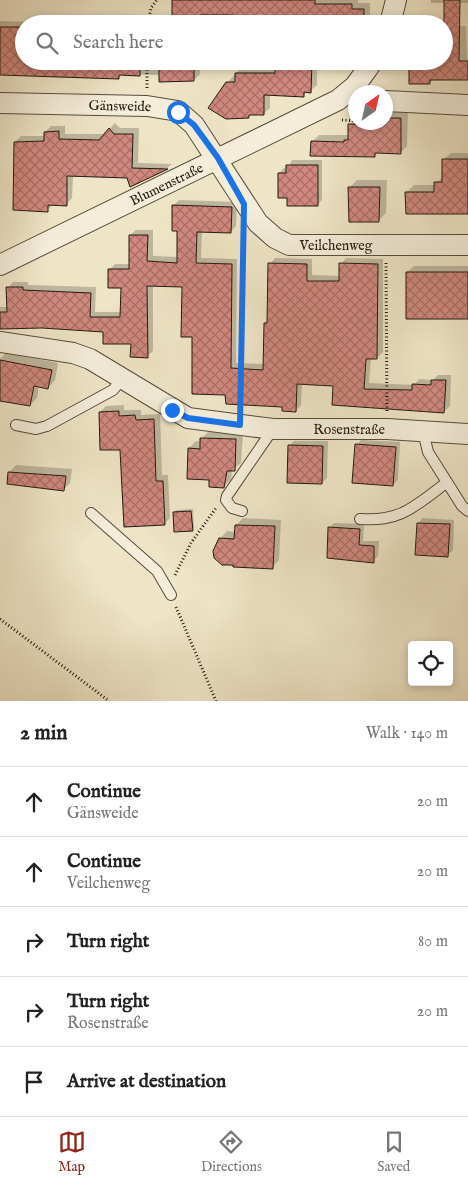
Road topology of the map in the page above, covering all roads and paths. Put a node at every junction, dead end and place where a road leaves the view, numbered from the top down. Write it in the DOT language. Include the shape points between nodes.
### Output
graph roads {
  1 [pos="157,0"];
  2 [pos="396,0"];
  3 [pos="150,15"];
  4 [pos="392,15"];
  5 [pos="147,70"];
  6 [pos="369,70"];
  7 [pos="362,85"];
  8 [pos="348,95"];
  9 [pos="393,101"];
  10 [pos="0,103"];
  11 [pos="468,105"];
  12 [pos="147,106"];
  13 [pos="218,158"];
  14 [pos="244,204"];
  15 [pos="386,245"];
  16 [pos="468,245"];
  17 [pos="0,265"];
  18 [pos="0,342"];
  19 [pos="124,378"];
  20 [pos="16,425"];
  21 [pos="240,425"];
  22 [pos="273,429"];
  23 [pos="387,429"];
  24 [pos="423,431"];
  25 [pos="468,434"];
  26 [pos="446,484"];
  27 [pos="226,500"];
  28 [pos="242,511"];
  29 [pos="468,511"];
  30 [pos="91,513"];
  31 [pos="360,519"];
  32 [pos="171,594"];
  33 [pos="0,619"];
  34 [pos="109,701"];
  35 [pos="216,701"];
  1 -- 3 [label="path"];
  2 -- 4 [label="street"];
  5 -- 12 [label="path"];
  6 -- 7 [label="street, Blumenstraße"];
  8 -- 13 [label="street, Blumenstraße"];
  9 -- 11 [label="street"];
  10 -- 12 [label="street, Gänsweide"];
  12 -- 13 [label="street, Gänsweide" via="178,112 194,125"];
  13 -- 14 [label="street, Veilchenweg"];
  13 -- 17 [label="street, Blumenstraße"];
  14 -- 15 [label="street, Veilchenweg" via="275,238 289,244"];
  14 -- 21 [label="path"];
  15 -- 16 [label="street, Veilchenweg"];
  15 -- 23 [label="path"];
  18 -- 19 [label="street, Rosenstraße" via="73,353"];
  19 -- 20 [label="lane" via="113,390 47,426 36,429"];
  19 -- 21 [label="street, Rosenstraße" via="188,418"];
  21 -- 22 [label="street, Rosenstraße"];
  22 -- 23 [label="street, Rosenstraße"];
  22 -- 27 [label="lane"];
  23 -- 24 [label="street, Rosenstraße"];
  24 -- 25 [label="street, Rosenstraße"];
  24 -- 26 [label="lane" via="428,452"];
  26 -- 29 [label="lane"];
  26 -- 31 [label="lane" via="393,518"];
  27 -- 28 [label="lane" via="232,508"];
  27 -- 32 [label="path" via="211,513 191,543 173,579"];
  30 -- 32 [label="lane" via="157,570"];
  32 -- 35 [label="path"];
  33 -- 34 [label="path"];
}
